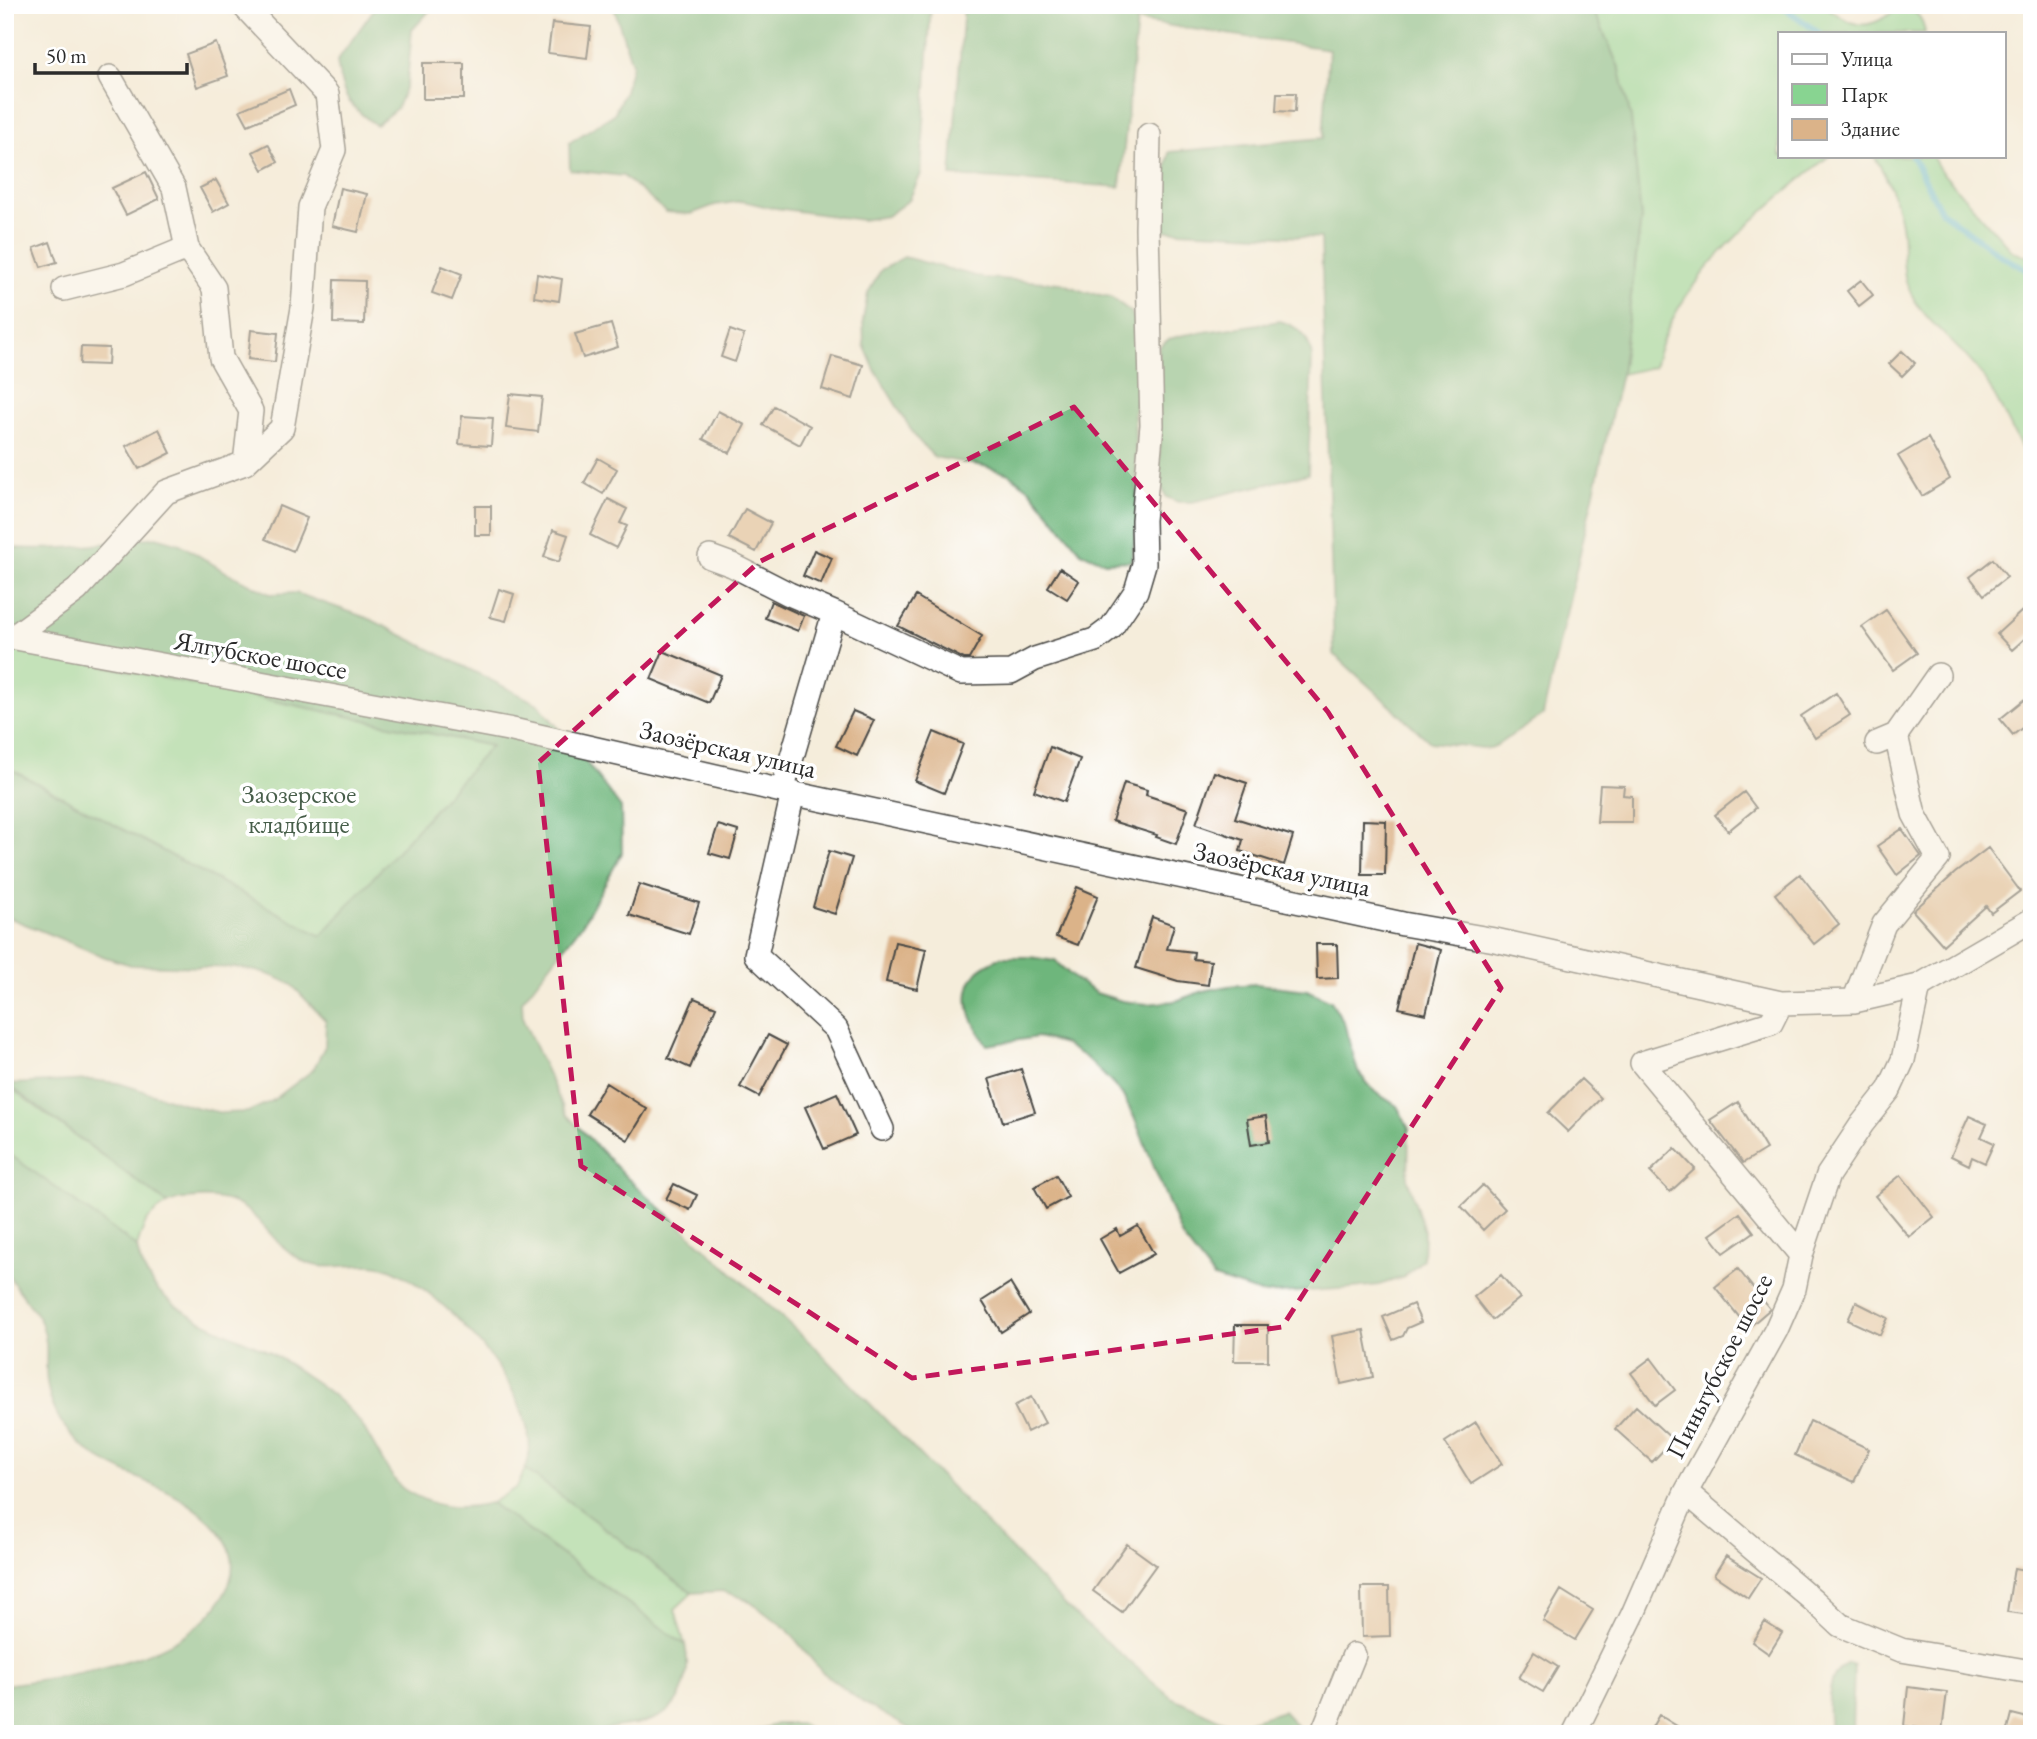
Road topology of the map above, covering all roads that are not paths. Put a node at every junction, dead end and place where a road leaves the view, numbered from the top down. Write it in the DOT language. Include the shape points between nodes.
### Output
graph roads {
  1 [pos="243,5"];
  2 [pos="110,77"];
  3 [pos="1149,135"];
  4 [pos="187,248"];
  5 [pos="64,289"];
  6 [pos="245,463"];
  7 [pos="709,557"];
  8 [pos="834,612"];
  9 [pos="8,637"];
  10 [pos="1938,676"];
  11 [pos="508,729"];
  12 [pos="788,792"];
  13 [pos="2032,920"];
  14 [pos="1920,986"];
  15 [pos="1854,1000"];
  16 [pos="1781,1003"];
  17 [pos="882,1129"];
  18 [pos="1801,1255"];
  19 [pos="1686,1492"];
  20 [pos="1354,1655"];
  21 [pos="2032,1672"];
  22 [pos="1322,1734"];
  23 [pos="1574,1734"];
  1 -- 6 [label="street" via="327,94 334,150 310,207 303,308 282,428"];
  2 -- 4 [label="street" via="174,188"];
  3 -- 8 [label="street" via="1152,425 1143,520 1144,564 1136,591 1111,628 1095,640 1035,659 1011,673 961,673"];
  4 -- 5 [label="street" via="124,274"];
  4 -- 6 [label="street" via="214,288 221,358 251,411"];
  6 -- 9 [label="street" via="166,492 77,590"];
  7 -- 8 [label="street"];
  8 -- 12 [label="street"];
  9 -- 11 [label="street, Ялгубское шоссе"];
  10 -- 15 [label="street" via="1886,739 1914,814 1938,858 1884,924"];
  11 -- 12 [label="street, Заозёрская улица"];
  12 -- 16 [label="street, Заозёрская улица"];
  12 -- 17 [label="street" via="756,955 836,1029"];
  13 -- 14 [label="street, Заозёрская улица"];
  14 -- 15 [label="street, Заозёрская улица"];
  14 -- 18 [label="street, Пиньгубское шоссе" via="1903,1060 1889,1090 1828,1175"];
  15 -- 16 [label="street, Заозёрская улица"];
  16 -- 18 [label="street" via="1771,1023 1642,1063"];
  18 -- 19 [label="street, Пиньгубское шоссе" via="1794,1289 1776,1330"];
  19 -- 21 [label="street" via="1840,1625 1901,1650"];
  19 -- 23 [label="street, Пиньгубское шоссе"];
  20 -- 22 [label="street"];
}
